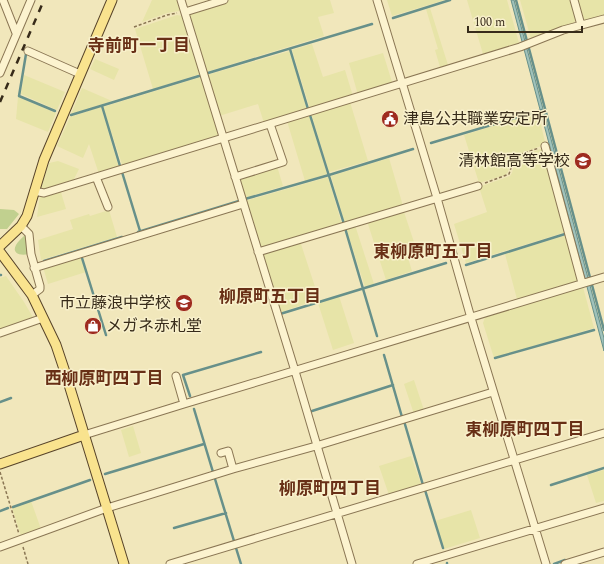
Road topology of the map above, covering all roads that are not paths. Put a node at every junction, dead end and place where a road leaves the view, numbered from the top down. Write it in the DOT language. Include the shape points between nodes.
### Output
graph roads {
  1 [pos="4,0"];
  2 [pos="31,0"];
  3 [pos="112,0"];
  4 [pos="181,0"];
  5 [pos="224,0"];
  6 [pos="377,0"];
  7 [pos="574,0"];
  8 [pos="185,12"];
  9 [pos="604,19"];
  10 [pos="581,25"];
  11 [pos="16,33"];
  12 [pos="28,51"];
  13 [pos="3,60"];
  14 [pos="0,73"];
  15 [pos="80,74"];
  16 [pos="402,83"];
  17 [pos="270,124"];
  18 [pos="224,138"];
  19 [pos="545,146"];
  20 [pos="96,177"];
  21 [pos="235,177"];
  22 [pos="478,186"];
  23 [pos="34,191"];
  24 [pos="437,198"];
  25 [pos="243,204"];
  26 [pos="108,207"];
  27 [pos="21,226"];
  28 [pos="0,246"];
  29 [pos="0,252"];
  30 [pos="258,252"];
  31 [pos="34,268"];
  32 [pos="604,277"];
  33 [pos="583,283"];
  34 [pos="32,296"];
  35 [pos="43,318"];
  36 [pos="471,318"];
  37 [pos="0,333"];
  38 [pos="295,370"];
  39 [pos="176,376"];
  40 [pos="494,392"];
  41 [pos="184,404"];
  42 [pos="604,433"];
  43 [pos="84,435"];
  44 [pos="316,446"];
  45 [pos="221,453"];
  46 [pos="514,460"];
  47 [pos="0,464"];
  48 [pos="233,469"];
  49 [pos="107,508"];
  50 [pos="604,508"];
  51 [pos="337,514"];
  52 [pos="535,528"];
  53 [pos="0,547"];
  54 [pos="604,552"];
  55 [pos="124,564"];
  56 [pos="170,564"];
  57 [pos="352,564"];
  58 [pos="417,564"];
  59 [pos="546,564"];
  60 [pos="565,564"];
  1 -- 11 [label="street"];
  2 -- 11 [label="street"];
  3 -- 15 [label="main road"];
  4 -- 8 [label="street"];
  5 -- 8 [label="street"];
  6 -- 16 [label="street"];
  7 -- 10 [label="street"];
  8 -- 18 [label="street"];
  9 -- 10 [label="street"];
  10 -- 16 [label="street" via="520,47"];
  11 -- 13 [label="street"];
  12 -- 15 [label="street"];
  13 -- 14 [label="street"];
  15 -- 23 [label="main road" via="44,160"];
  16 -- 17 [label="street"];
  16 -- 24 [label="street"];
  17 -- 18 [label="street"];
  17 -- 21 [label="street" via="283,162"];
  18 -- 20 [label="street"];
  18 -- 21 [label="street"];
  19 -- 33 [label="street"];
  20 -- 23 [label="street" via="44,193"];
  20 -- 26 [label="street"];
  21 -- 25 [label="street"];
  22 -- 24 [label="street"];
  23 -- 27 [label="main road" via="27,216"];
  24 -- 30 [label="street"];
  24 -- 36 [label="street"];
  25 -- 30 [label="street"];
  25 -- 31 [label="street"];
  27 -- 28 [label="main road"];
  27 -- 31 [label="street" via="29,234"];
  29 -- 34 [label="main road"];
  30 -- 38 [label="street"];
  31 -- 34 [label="street" via="40,289"];
  32 -- 33 [label="street"];
  33 -- 36 [label="street"];
  34 -- 35 [label="main road"];
  35 -- 37 [label="street"];
  35 -- 43 [label="main road" via="56,345"];
  36 -- 38 [label="street"];
  36 -- 40 [label="street"];
  38 -- 41 [label="street"];
  38 -- 44 [label="street"];
  39 -- 41 [label="street"];
  40 -- 44 [label="street"];
  40 -- 46 [label="street"];
  41 -- 43 [label="street"];
  42 -- 46 [label="street"];
  43 -- 47 [label="main road"];
  43 -- 49 [label="main road"];
  44 -- 48 [label="street"];
  44 -- 51 [label="street"];
  45 -- 48 [label="street" via="228,451"];
  46 -- 51 [label="street"];
  46 -- 52 [label="street"];
  48 -- 49 [label="street"];
  49 -- 53 [label="street"];
  49 -- 55 [label="main road"];
  50 -- 52 [label="street"];
  51 -- 56 [label="street"];
  51 -- 57 [label="street"];
  52 -- 58 [label="street"];
  52 -- 59 [label="street"];
  54 -- 60 [label="street"];
}
